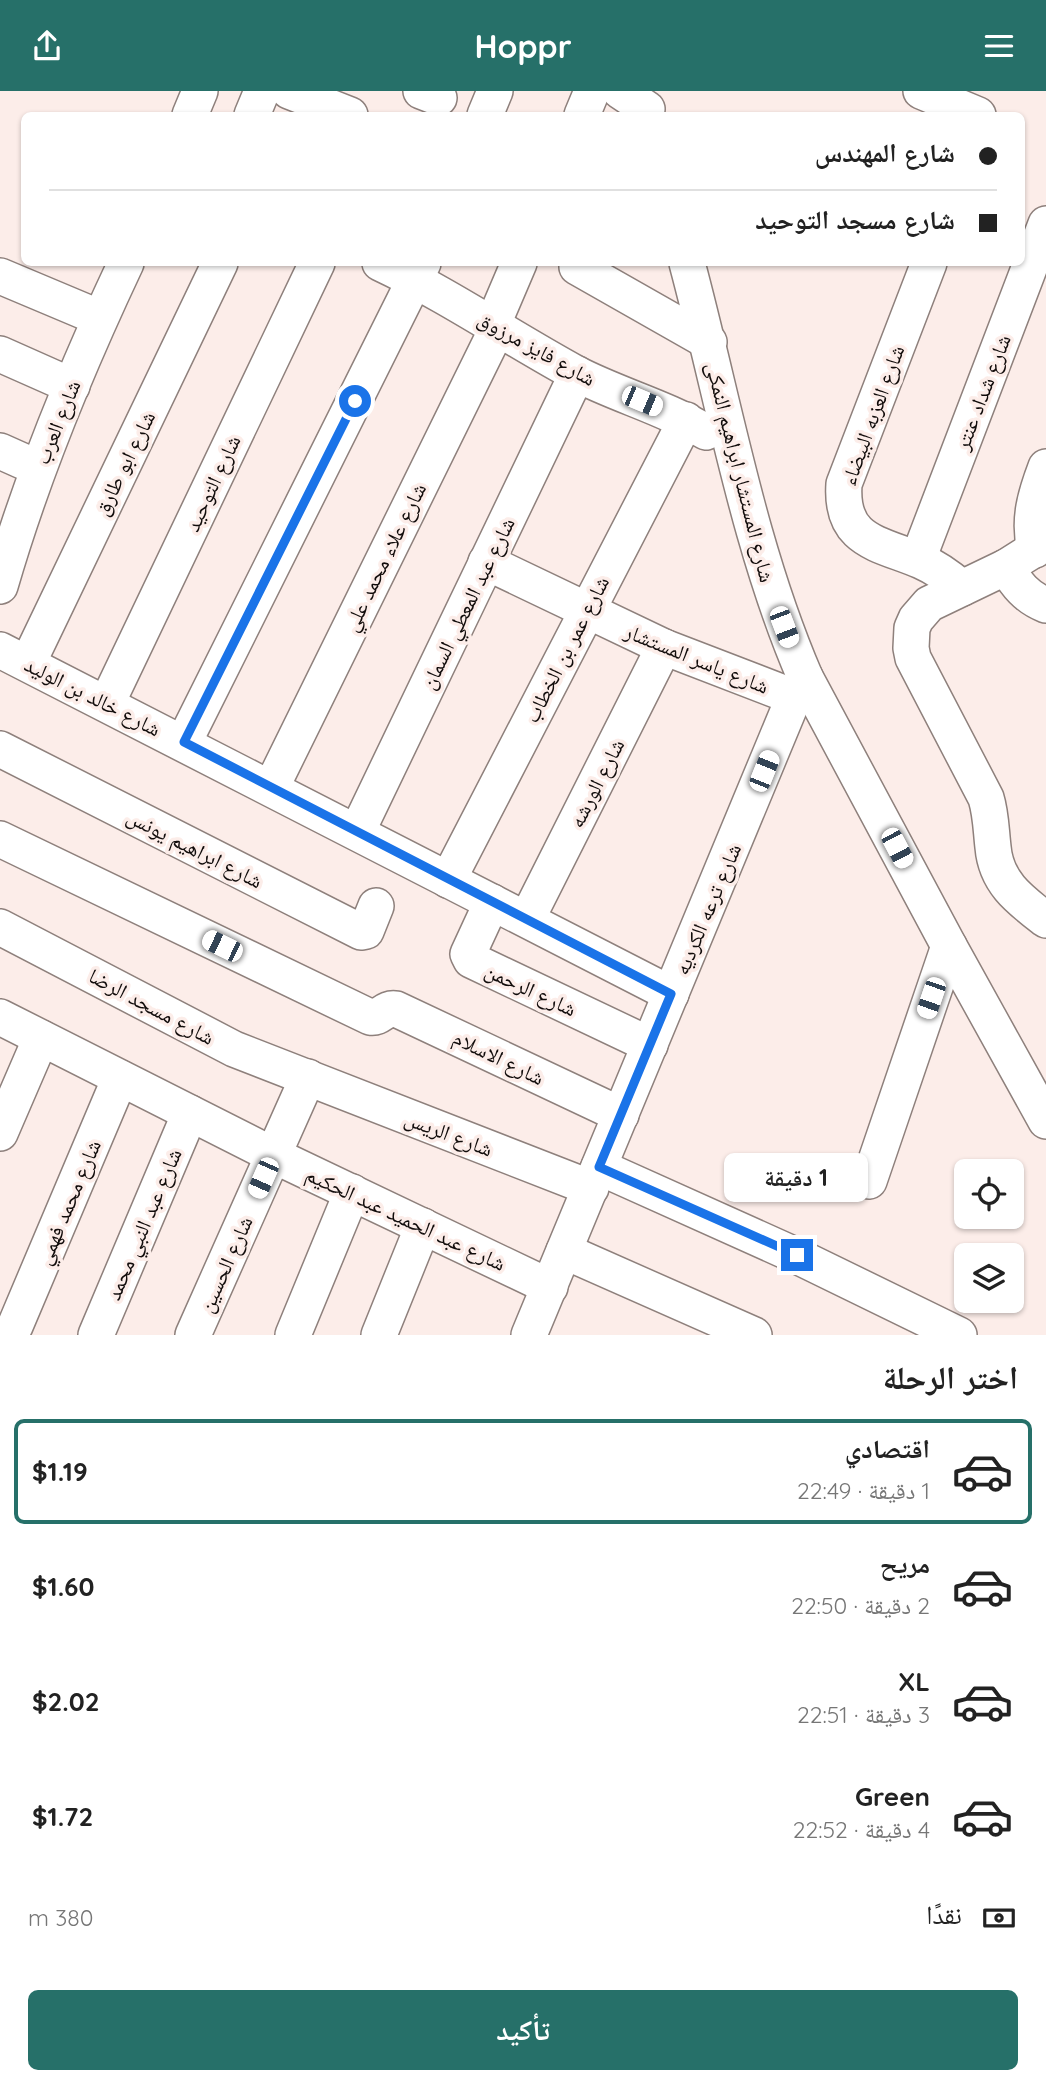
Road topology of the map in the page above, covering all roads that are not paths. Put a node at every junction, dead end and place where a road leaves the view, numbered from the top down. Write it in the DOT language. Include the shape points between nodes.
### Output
graph roads {
  1 [pos="262,91"];
  2 [pos="289,91"];
  3 [pos="495,91"];
  4 [pos="592,91"];
  5 [pos="921,91"];
  6 [pos="994,91"];
  7 [pos="253,112"];
  8 [pos="342,112"];
  9 [pos="486,112"];
  10 [pos="583,112"];
  11 [pos="971,112"];
  12 [pos="986,112"];
  13 [pos="1046,224"];
  14 [pos="125,266"];
  15 [pos="218,266"];
  16 [pos="316,266"];
  17 [pos="395,266"];
  18 [pos="518,266"];
  19 [pos="688,266"];
  20 [pos="928,266"];
  21 [pos="578,267"];
  22 [pos="420,271"];
  23 [pos="0,276"];
  24 [pos="100,318"];
  25 [pos="495,326"];
  26 [pos="709,342"];
  27 [pos="0,354"];
  28 [pos="577,374"];
  29 [pos="72,386"];
  30 [pos="686,419"];
  31 [pos="734,448"];
  32 [pos="0,451"];
  33 [pos="1046,467"];
  34 [pos="38,468"];
  35 [pos="5,550"];
  36 [pos="1029,553"];
  37 [pos="918,559"];
  38 [pos="486,562"];
  39 [pos="0,586"];
  40 [pos="962,588"];
  41 [pos="1046,605"];
  42 [pos="586,611"];
  43 [pos="664,647"];
  44 [pos="14,656"];
  45 [pos="800,687"];
  46 [pos="107,703"];
  47 [pos="184,742"];
  48 [pos="0,749"];
  49 [pos="271,788"];
  50 [pos="357,832"];
  51 [pos="0,839"];
  52 [pos="448,880"];
  53 [pos="492,902"];
  54 [pos="376,906"];
  55 [pos="527,919"];
  56 [pos="1046,920"];
  57 [pos="0,927"];
  58 [pos="949,946"];
  59 [pos="671,994"];
  60 [pos="0,1017"];
  61 [pos="41,1038"];
  62 [pos="650,1045"];
  63 [pos="308,1077"];
  64 [pos="120,1078"];
  65 [pos="190,1113"];
  66 [pos="621,1115"];
  67 [pos="1046,1121"];
  68 [pos="0,1133"];
  69 [pos="273,1155"];
  70 [pos="595,1177"];
  71 [pos="869,1181"];
  72 [pos="352,1192"];
  73 [pos="423,1226"];
  74 [pos="564,1251"];
  75 [pos="550,1287"];
  76 [pos="17,1326"];
  77 [pos="537,1333"];
  78 [pos="96,1335"];
  79 [pos="193,1335"];
  80 [pos="293,1335"];
  81 [pos="379,1335"];
  82 [pos="754,1335"];
  83 [pos="960,1335"];
  1 -- 7 [label="street"];
  2 -- 8 [label="street"];
  3 -- 9 [label="street"];
  4 -- 10 [label="street"];
  5 -- 11 [label="street"];
  6 -- 12 [label="street"];
  13 -- 37 [label="street, شارع شداد عنتر"];
  14 -- 24 [label="street, شارع العرب"];
  15 -- 44 [label="street, شارع ابو طارق"];
  16 -- 46 [label="street, شارع التوحيد"];
  17 -- 22 [label="street, شارع فايز مرزوق"];
  18 -- 25 [label="street, شارع علاء محمد علي"];
  19 -- 26 [label="street, شارع المستشار ابراهيم النمكى"];
  20 -- 37 [label="street, شارع العزبه البيضاء" via="844,484 843,500 850,521 865,539"];
  21 -- 26 [label="street"];
  22 -- 25 [label="street, شارع فايز مرزوق"];
  22 -- 47 [label="street"];
  23 -- 24 [label="street"];
  24 -- 29 [label="street, شارع العرب"];
  25 -- 28 [label="street, شارع فايز مرزوق"];
  25 -- 49 [label="street, شارع علاء محمد علي"];
  26 -- 31 [label="street, شارع المستشار ابراهيم النمكى"];
  27 -- 29 [label="street"];
  28 -- 30 [label="street, شارع فايز مرزوق"];
  28 -- 38 [label="street, شارع عبد المعطي السمان"];
  29 -- 34 [label="street, شارع العرب"];
  30 -- 31 [label="street, شارع فايز مرزوق"];
  30 -- 42 [label="street, شارع عمر بن الخطاب"];
  31 -- 45 [label="street, شارع المستشار ابراهيم النمكى"];
  32 -- 34 [label="street"];
  33 -- 36 [label="street" via="1033,506"];
  34 -- 35 [label="street, شارع العرب"];
  35 -- 39 [label="street, شارع العرب"];
  36 -- 40 [label="street"];
  36 -- 41 [label="street" via="1020,589"];
  37 -- 40 [label="street, شارع العزبه البيضاء"];
  38 -- 42 [label="street, شارع ياسر المستشار"];
  38 -- 50 [label="street, شارع عبد المعطي السمان"];
  40 -- 56 [label="street" via="922,611 912,628 911,648 986,798 997,869 1006,886"];
  42 -- 43 [label="street, شارع ياسر المستشار"];
  42 -- 52 [label="street, شارع عمر بن الخطاب"];
  43 -- 45 [label="street, شارع ياسر المستشار"];
  43 -- 55 [label="street, شارع الورشه"];
  44 -- 46 [label="street, شارع خالد بن الوليد"];
  45 -- 58 [label="street, شارع المستشار ابراهيم النمكى"];
  45 -- 59 [label="street, شارع ترعه الكرديه"];
  46 -- 47 [label="street, شارع خالد بن الوليد"];
  47 -- 49 [label="street, شارع خالد بن الوليد"];
  48 -- 54 [label="street, شارع ابراهيم يونس" via="361,932 366,931"];
  49 -- 50 [label="street, شارع خالد بن الوليد"];
  50 -- 52 [label="street, شارع خالد بن الوليد"];
  51 -- 66 [label="street, شارع الاسلام" via="370,1017 396,1009"];
  52 -- 53 [label="street, شارع خالد بن الوليد"];
  53 -- 55 [label="street, شارع خالد بن الوليد"];
  53 -- 62 [label="street, شارع الرحمن" via="468,954 471,960"];
  55 -- 59 [label="street, شارع خالد بن الوليد"];
  57 -- 63 [label="street, شارع مسجد الرضا" via="234,1049"];
  58 -- 67 [label="street, شارع المستشار ابراهيم النمكى"];
  58 -- 71 [label="street"];
  59 -- 62 [label="street, شارع ترعه الكرديه"];
  60 -- 61 [label="street, شارع عبد الحميد عبد الحكيم"];
  61 -- 64 [label="street, شارع عبد الحميد عبد الحكيم"];
  61 -- 68 [label="street"];
  62 -- 66 [label="street, شارع ترعه الكرديه"];
  63 -- 69 [label="street, شارع الحسين"];
  63 -- 70 [label="street, شارع الريس"];
  64 -- 65 [label="street, شارع عبد الحميد عبد الحكيم"];
  64 -- 76 [label="street, شارع محمد فهمي"];
  65 -- 69 [label="street, شارع عبد الحميد عبد الحكيم"];
  65 -- 78 [label="street, شارع عبد النبي محمد"];
  66 -- 70 [label="street, شارع ترعه الكرديه"];
  69 -- 72 [label="street, شارع عبد الحميد عبد الحكيم"];
  69 -- 79 [label="street, شارع الحسين"];
  70 -- 74 [label="street, شارع ترعه الكرديه"];
  70 -- 83 [label="street, شارع الريس" via="797,1255"];
  72 -- 73 [label="street, شارع عبد الحميد عبد الحكيم"];
  72 -- 80 [label="street"];
  73 -- 75 [label="street, شارع عبد الحميد عبد الحكيم"];
  73 -- 81 [label="street"];
  74 -- 75 [label="street, شارع ترعه الكرديه"];
  74 -- 82 [label="street"];
  75 -- 77 [label="street, شارع ترعه الكرديه"];
}
